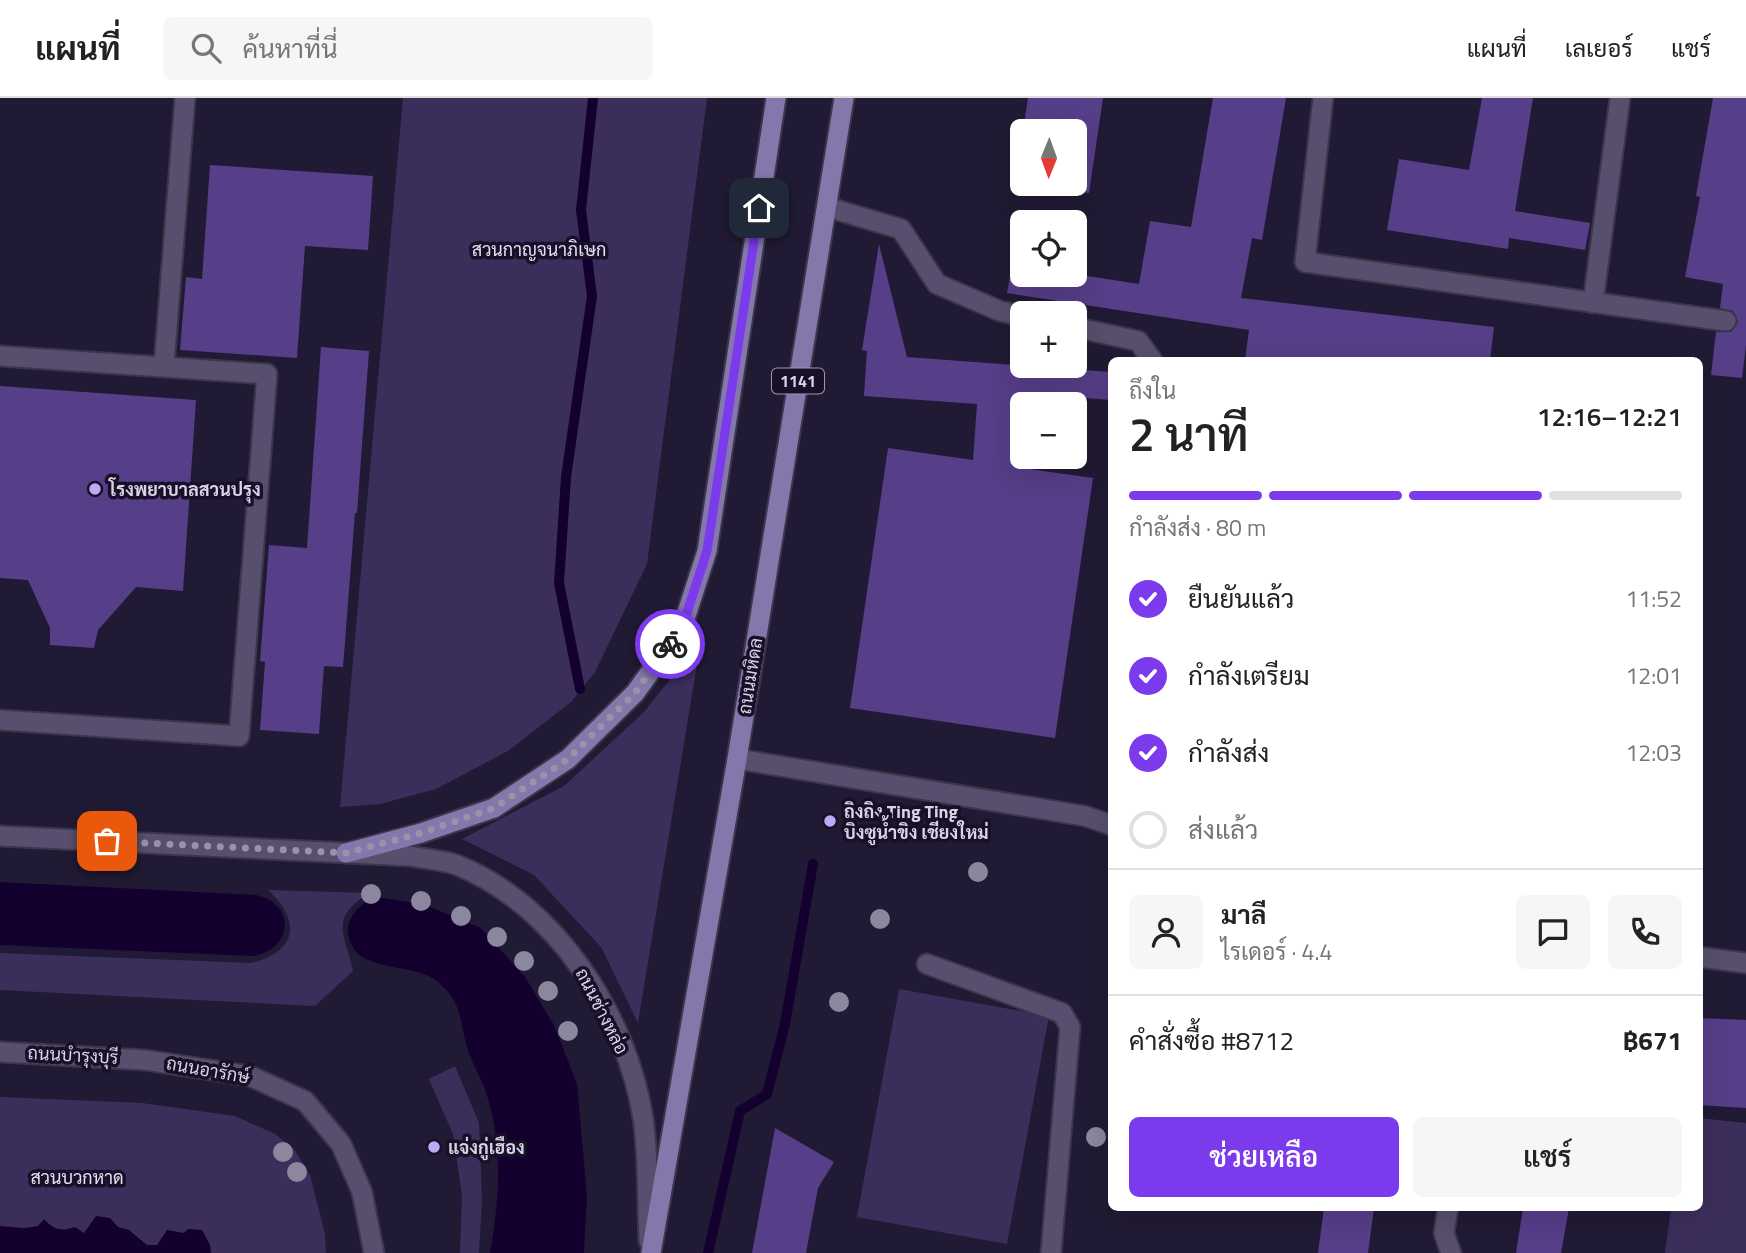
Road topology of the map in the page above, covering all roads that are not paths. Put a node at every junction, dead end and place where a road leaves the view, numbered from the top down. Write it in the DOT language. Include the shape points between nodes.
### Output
graph roads {
  1 [pos="185,98"];
  2 [pos="776,98"];
  3 [pos="844,98"];
  4 [pos="1323,98"];
  5 [pos="1620,98"];
  6 [pos="827,207"];
  7 [pos="1593,303"];
  8 [pos="1010,313"];
  9 [pos="1726,321"];
  10 [pos="1087,330"];
  11 [pos="0,356"];
  12 [pos="1151,357"];
  13 [pos="164,366"];
  14 [pos="0,720"];
  15 [pos="737,759"];
  16 [pos="1108,824"];
  17 [pos="0,836"];
  18 [pos="346,853"];
  19 [pos="1703,958"];
  20 [pos="1746,963"];
  21 [pos="927,964"];
  22 [pos="0,1052"];
  23 [pos="145,1060"];
  24 [pos="1448,1211"];
  25 [pos="374,1253"];
  26 [pos="650,1253"];
  27 [pos="1051,1253"];
  28 [pos="1451,1253"];
  1 -- 13 [label="street"];
  2 -- 18 [label="main road" via="707,551 682,628 635,693 568,759 494,808"];
  3 -- 6 [label="main road, ถนนมหิดล / 1141"];
  4 -- 7 [label="street" via="1305,262"];
  5 -- 7 [label="street"];
  6 -- 8 [label="street" via="901,229 937,284"];
  6 -- 15 [label="main road, ถนนมหิดล / 1141"];
  7 -- 9 [label="street"];
  10 -- 12 [label="street" via="1139,341"];
  11 -- 13 [label="street"];
  13 -- 14 [label="street" via="267,374 239,736"];
  15 -- 16 [label="street" via="1085,816"];
  15 -- 26 [label="main road, ถนนมหิดล"];
  17 -- 18 [label="street, ถนนช่างหล่อ"];
  18 -- 26 [label="street, ถนนช่างหล่อ" via="455,864 498,885 566,946 593,985 632,1074 643,1118"];
  19 -- 20 [label="street"];
  21 -- 27 [label="street" via="1062,1013 1070,1027"];
  22 -- 23 [label="street, ถนนบำรุงบุรี"];
  23 -- 25 [label="street, ถนนอารักษ์" via="250,1076 304,1101 341,1144 362,1192"];
  24 -- 28 [label="street" via="1444,1233"];
}
